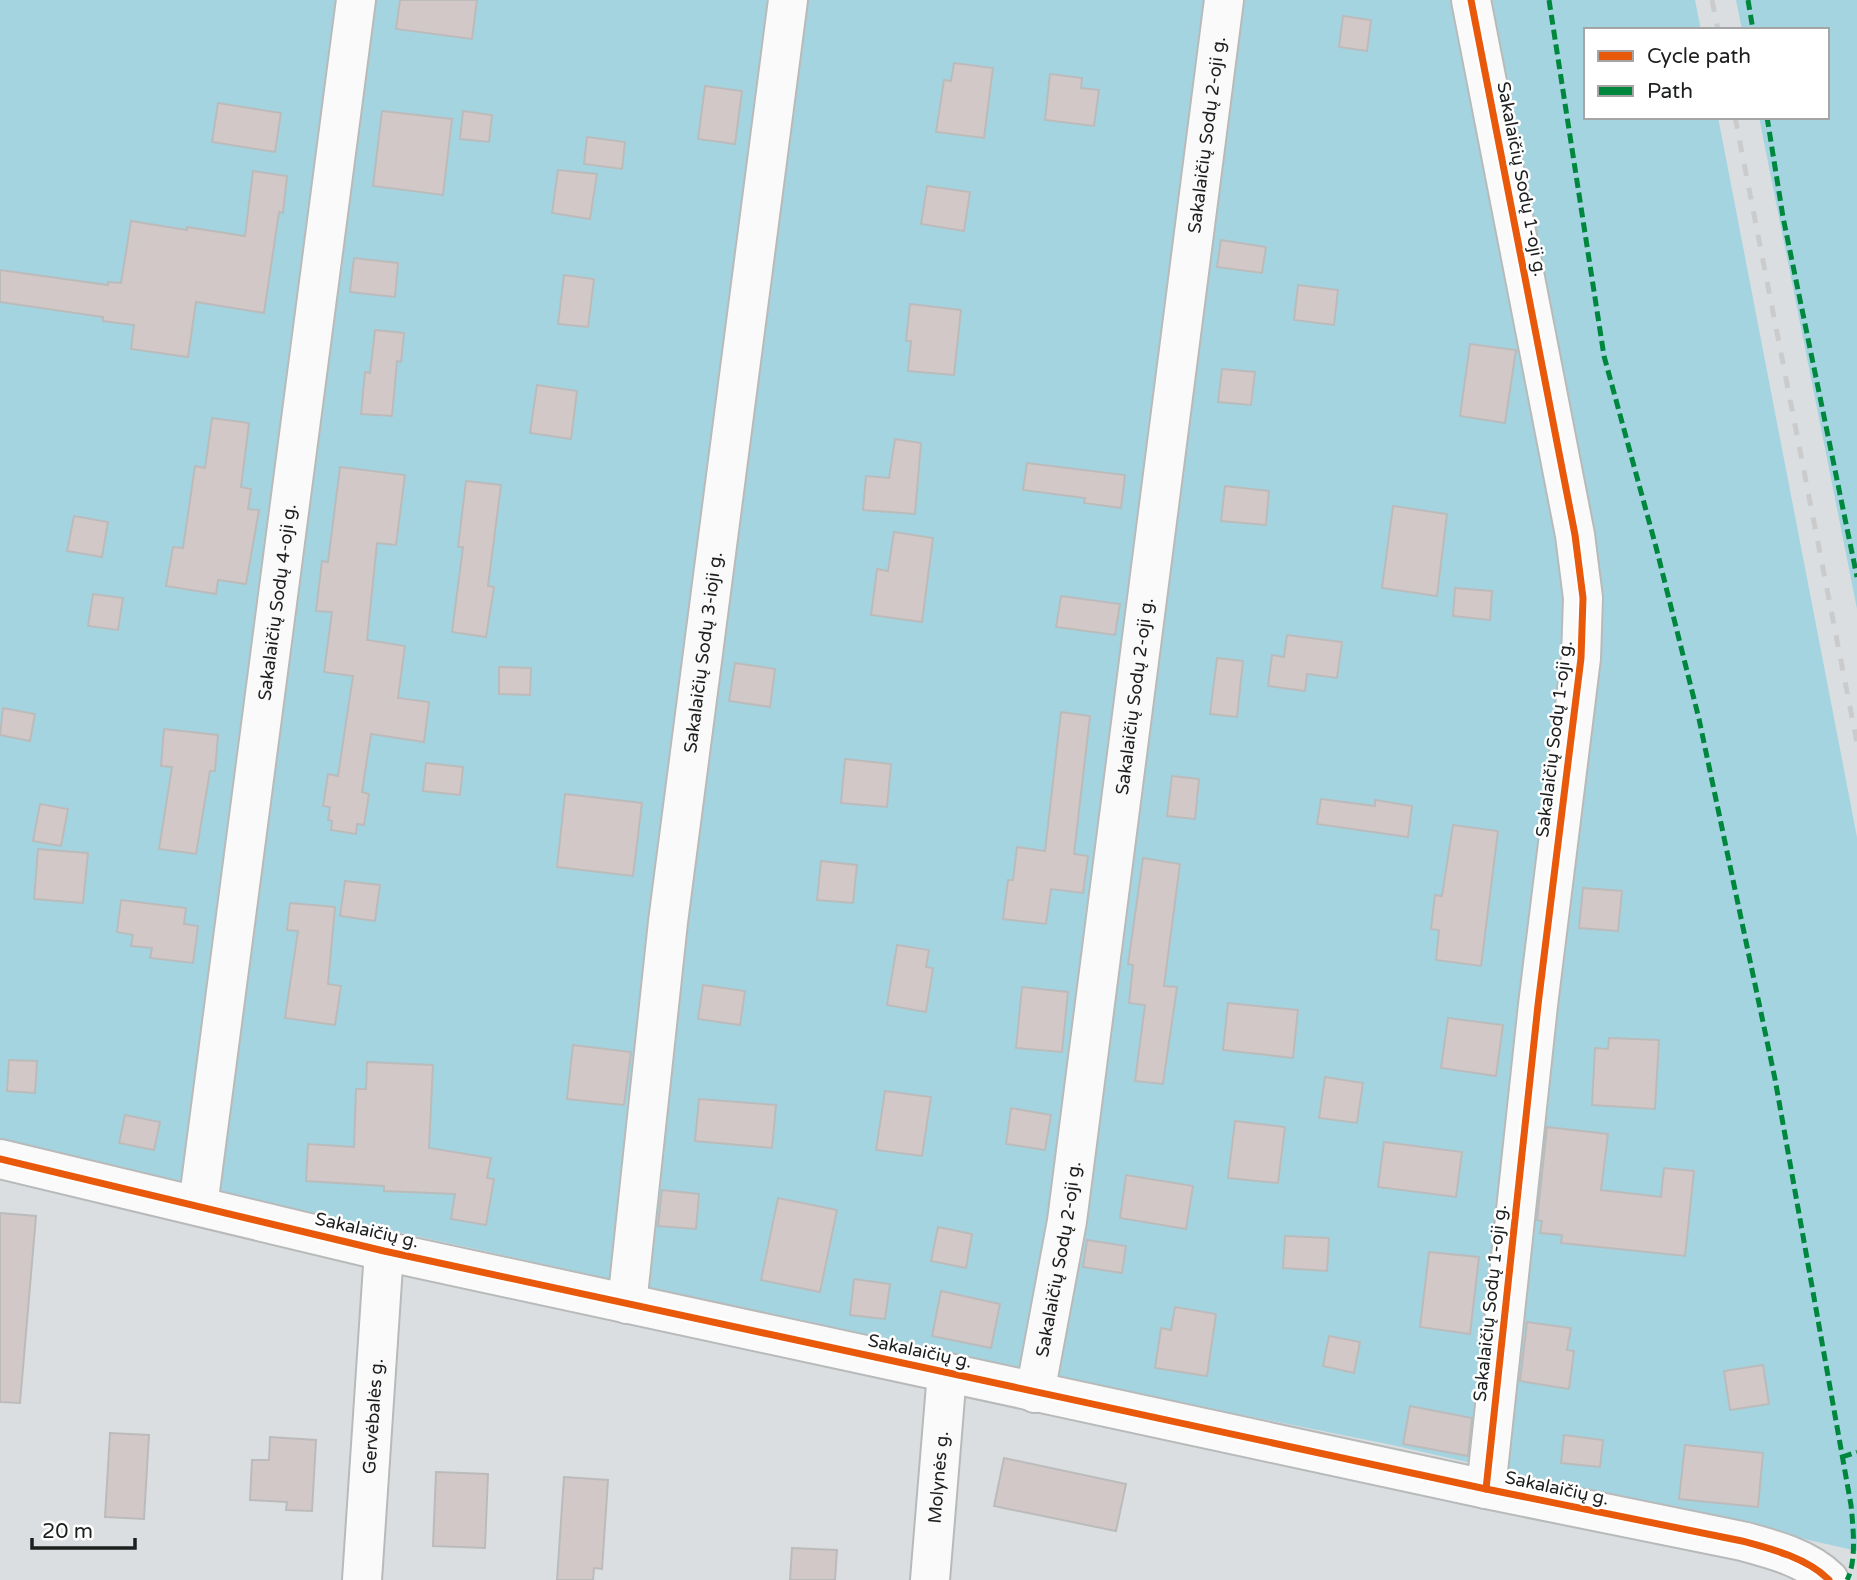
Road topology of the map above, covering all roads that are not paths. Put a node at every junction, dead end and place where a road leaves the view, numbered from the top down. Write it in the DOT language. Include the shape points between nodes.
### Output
graph roads {
  1 [pos="356,0"];
  2 [pos="788,0"];
  3 [pos="1224,0"];
  4 [pos="1471,0"];
  5 [pos="0,1159"];
  6 [pos="198,1206"];
  7 [pos="384,1251"];
  8 [pos="627,1304"];
  9 [pos="947,1373"];
  10 [pos="1035,1393"];
  11 [pos="1486,1489"];
  12 [pos="362,1580"];
  13 [pos="930,1580"];
  14 [pos="1829,1580"];
  1 -- 6 [label="street, Sakalaičių Sodų 4-oji g."];
  2 -- 8 [label="street, Sakalaičių Sodų 3-ioji g." via="668,922"];
  3 -- 10 [label="street, Sakalaičių Sodų 2-oji g." via="1067,1221"];
  4 -- 11 [label="street, Sakalaičių Sodų 1-oji g." via="1575,535 1583,598 1581,658"];
  5 -- 6 [label="street, Sakalaičių g."];
  6 -- 7 [label="street, Sakalaičių g."];
  7 -- 8 [label="street, Sakalaičių g."];
  7 -- 12 [label="street, Gervėbalės g."];
  8 -- 9 [label="street, Sakalaičių g."];
  9 -- 10 [label="street, Sakalaičių g."];
  9 -- 13 [label="street, Molynės g."];
  10 -- 11 [label="street, Sakalaičių g."];
  11 -- 14 [label="street, Sakalaičių g." via="1742,1541 1780,1552"];
}
